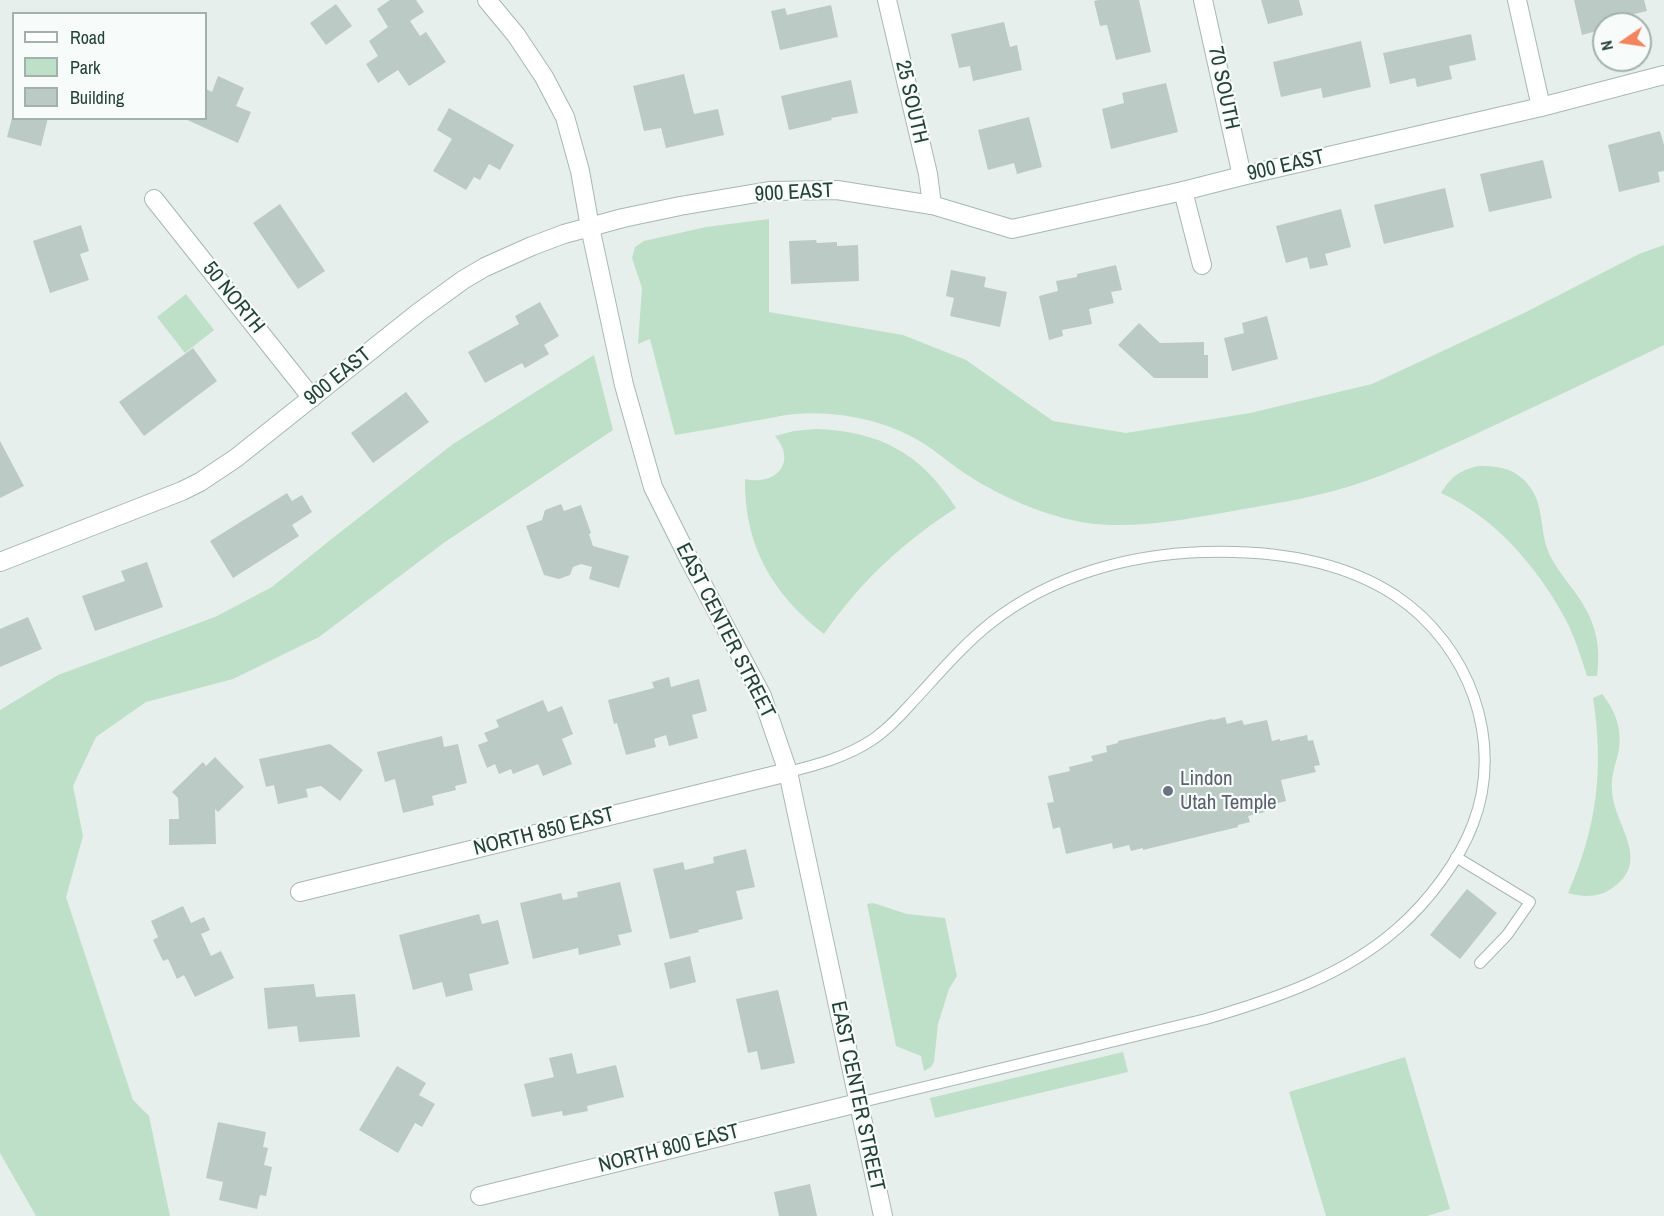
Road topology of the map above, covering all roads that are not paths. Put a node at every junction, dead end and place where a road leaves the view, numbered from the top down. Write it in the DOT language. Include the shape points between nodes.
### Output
graph roads {
  1 [pos="487,0"];
  2 [pos="886,0"];
  3 [pos="1203,0"];
  4 [pos="1517,0"];
  5 [pos="1664,75"];
  6 [pos="1541,107"];
  7 [pos="1242,176"];
  8 [pos="1183,191"];
  9 [pos="154,199"];
  10 [pos="932,205"];
  11 [pos="590,227"];
  12 [pos="1202,265"];
  13 [pos="312,398"];
  14 [pos="0,562"];
  15 [pos="788,772"];
  16 [pos="1456,856"];
  17 [pos="300,892"];
  18 [pos="1480,963"];
  19 [pos="858,1103"];
  20 [pos="480,1196"];
  21 [pos="883,1216"];
  1 -- 11 [label="street, EAST CENTER STREET" via="544,76 565,117"];
  2 -- 10 [label="street, 25 SOUTH"];
  3 -- 7 [label="street, 70 SOUTH"];
  4 -- 6 [label="street"];
  5 -- 6 [label="street, 900 EAST"];
  6 -- 7 [label="street, 900 EAST"];
  7 -- 8 [label="street, 900 EAST"];
  8 -- 10 [label="street, 900 EAST" via="1012,229"];
  8 -- 12 [label="street"];
  9 -- 13 [label="street, 50 NORTH"];
  10 -- 11 [label="street, 900 EAST" via="837,190 769,192 680,206"];
  11 -- 13 [label="street, 900 EAST" via="484,267 419,312"];
  11 -- 15 [label="street, EAST CENTER STREET" via="624,385 653,487 762,696"];
  13 -- 14 [label="street, 900 EAST" via="200,482"];
  15 -- 16 [label="lane" via="852,752 872,740 991,623 1056,584 1090,571 1178,553 1292,556 1348,572 1395,595 1438,633 1462,668 1481,724 1485,758 1479,804"];
  15 -- 17 [label="street, NORTH 850 EAST"];
  15 -- 19 [label="street, EAST CENTER STREET"];
  16 -- 18 [label="lane" via="1530,902 1507,935"];
  16 -- 19 [label="lane" via="1417,909 1380,943 1302,986 1206,1019"];
  19 -- 20 [label="street, NORTH 800 EAST"];
  19 -- 21 [label="street, EAST CENTER STREET"];
}
